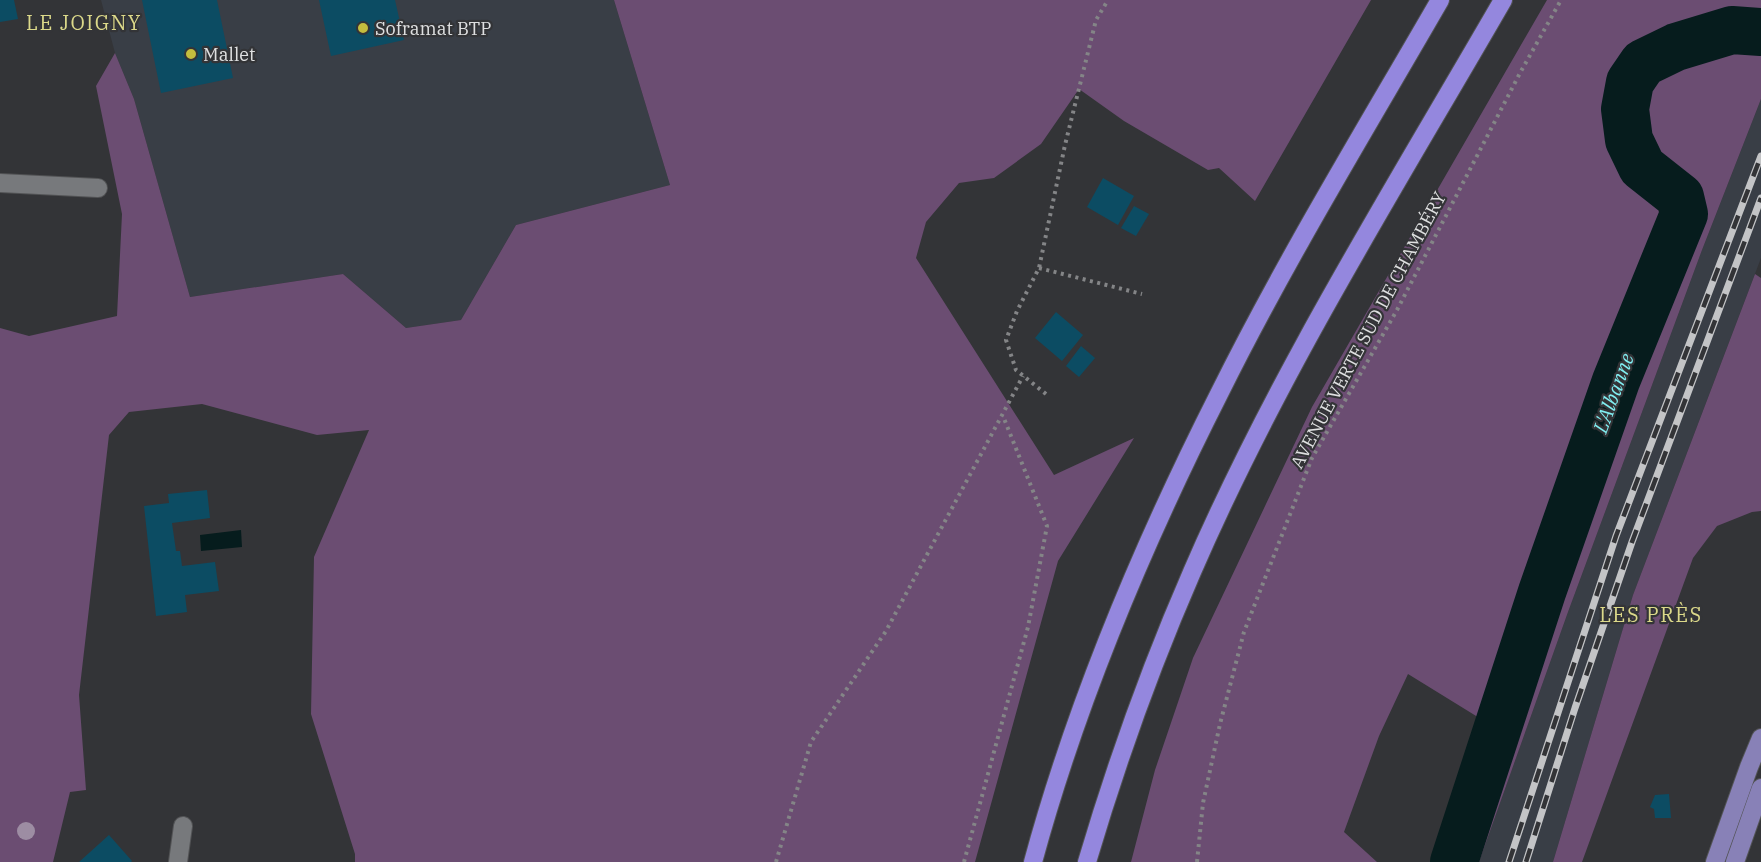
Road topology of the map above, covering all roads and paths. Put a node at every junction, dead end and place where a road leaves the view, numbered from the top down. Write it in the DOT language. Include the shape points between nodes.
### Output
graph roads {
  1 [pos="1108,0"];
  2 [pos="1440,0"];
  3 [pos="1503,0"];
  4 [pos="1561,0"];
  5 [pos="0,183"];
  6 [pos="98,188"];
  7 [pos="1039,268"];
  8 [pos="1142,294"];
  9 [pos="1023,376"];
  10 [pos="1046,394"];
  11 [pos="1003,415"];
  12 [pos="1761,738"];
  13 [pos="1761,788"];
  14 [pos="183,826"];
  15 [pos="178,862"];
  16 [pos="776,862"];
  17 [pos="964,862"];
  18 [pos="1033,862"];
  19 [pos="1087,862"];
  20 [pos="1197,862"];
  21 [pos="1715,862"];
  22 [pos="1735,862"];
  1 -- 7 [label="path" via="1093,32"];
  2 -- 18 [label="highway" via="1250,335 1151,533 1076,723"];
  3 -- 19 [label="highway" via="1260,430 1192,571 1153,668"];
  4 -- 20 [label="path, AVENUE VERTE SUD DE CHAMBÉRY" via="1397,310 1312,458 1244,632 1203,803"];
  5 -- 6 [label="street"];
  7 -- 8 [label="path"];
  7 -- 9 [label="path" via="1006,340 1016,370"];
  9 -- 10 [label="path"];
  9 -- 11 [label="path"];
  11 -- 16 [label="path" via="886,631 811,742"];
  11 -- 17 [label="path" via="1047,526 1028,627"];
  12 -- 21 [label="main road"];
  13 -- 22 [label="main road"];
  14 -- 15 [label="street"];
}
